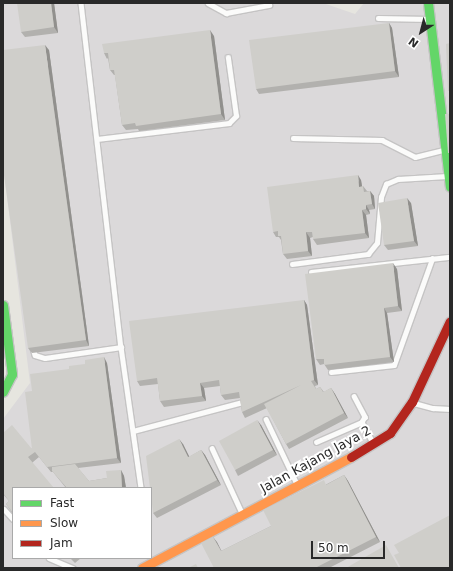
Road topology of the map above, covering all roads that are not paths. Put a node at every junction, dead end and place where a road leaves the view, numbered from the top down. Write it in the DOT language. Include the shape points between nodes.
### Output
graph roads {
  1 [pos="81,3"];
  2 [pos="208,3"];
  3 [pos="428,3"];
  4 [pos="269,5"];
  5 [pos="378,18"];
  6 [pos="429,19"];
  7 [pos="228,58"];
  8 [pos="440,113"];
  9 [pos="450,113"];
  10 [pos="293,138"];
  11 [pos="96,139"];
  12 [pos="444,150"];
  13 [pos="448,176"];
  14 [pos="450,187"];
  15 [pos="450,257"];
  16 [pos="432,259"];
  17 [pos="292,264"];
  18 [pos="311,272"];
  19 [pos="3,305"];
  20 [pos="450,321"];
  21 [pos="32,344"];
  22 [pos="120,347"];
  23 [pos="331,372"];
  24 [pos="4,390"];
  25 [pos="354,396"];
  26 [pos="412,402"];
  27 [pos="239,403"];
  28 [pos="450,409"];
  29 [pos="266,419"];
  30 [pos="362,422"];
  31 [pos="133,431"];
  32 [pos="316,442"];
  33 [pos="374,444"];
  34 [pos="212,448"];
  35 [pos="298,486"];
  36 [pos="141,487"];
  37 [pos="4,509"];
  38 [pos="243,515"];
  39 [pos="12,518"];
  40 [pos="51,559"];
  41 [pos="150,561"];
  42 [pos="73,568"];
  43 [pos="142,568"];
  1 -- 11 [label="lane"];
  2 -- 4 [label="lane" via="226,13"];
  3 -- 6 [label="street"];
  5 -- 6 [label="lane"];
  6 -- 8 [label="street"];
  7 -- 11 [label="lane" via="236,116 229,123"];
  8 -- 9 [label="lane"];
  8 -- 12 [label="street"];
  10 -- 12 [label="lane" via="382,140 404,149 415,157"];
  11 -- 22 [label="lane"];
  12 -- 13 [label="street"];
  13 -- 14 [label="street"];
  13 -- 17 [label="lane" via="398,179 386,184 381,197 377,242 368,254"];
  15 -- 16 [label="lane"];
  16 -- 18 [label="lane"];
  16 -- 23 [label="lane" via="394,364"];
  19 -- 24 [label="street" via="12,374"];
  20 -- 26 [label="street, Jalan Kajang Jaya 2"];
  21 -- 22 [label="lane" via="35,355 45,358"];
  22 -- 31 [label="lane"];
  25 -- 30 [label="lane" via="365,417"];
  26 -- 28 [label="lane" via="433,408"];
  26 -- 33 [label="street, Jalan Kajang Jaya 2" via="390,433"];
  27 -- 31 [label="lane"];
  29 -- 35 [label="lane"];
  30 -- 32 [label="lane"];
  30 -- 33 [label="lane"];
  31 -- 36 [label="lane"];
  33 -- 35 [label="street, Jalan Kajang Jaya 2"];
  34 -- 38 [label="lane"];
  35 -- 38 [label="street, Jalan Kajang Jaya 2"];
  37 -- 39 [label="lane"];
  38 -- 41 [label="street, Jalan Kajang Jaya 2"];
  40 -- 42 [label="lane"];
  41 -- 43 [label="street, Jalan Kajang Jaya 2"];
}
